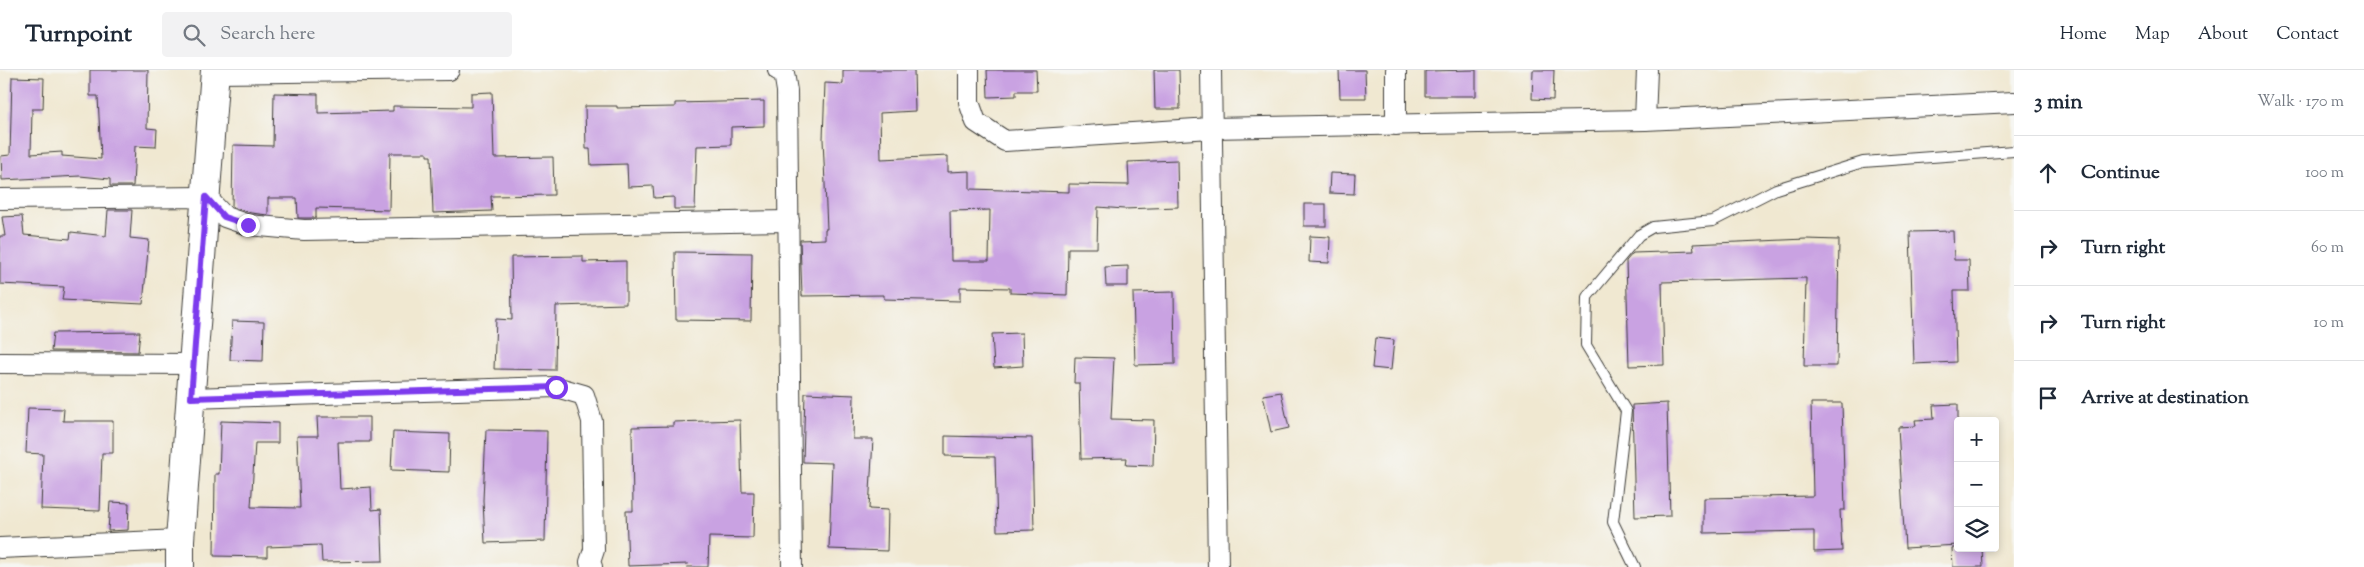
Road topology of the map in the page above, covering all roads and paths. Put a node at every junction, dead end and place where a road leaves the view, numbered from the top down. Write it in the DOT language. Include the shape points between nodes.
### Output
graph roads {
  1 [pos="449,70"];
  2 [pos="778,70"];
  3 [pos="969,70"];
  4 [pos="1211,70"];
  5 [pos="1396,70"];
  6 [pos="1647,70"];
  7 [pos="215,71"];
  8 [pos="2014,102"];
  9 [pos="1645,120"];
  10 [pos="1396,125"];
  11 [pos="1211,128"];
  12 [pos="2014,151"];
  13 [pos="206,197"];
  14 [pos="0,200"];
  15 [pos="789,221"];
  16 [pos="0,363"];
  17 [pos="194,364"];
  18 [pos="191,398"];
  19 [pos="180,540"];
  20 [pos="0,548"];
  21 [pos="587,565"];
  22 [pos="180,567"];
  23 [pos="792,567"];
  24 [pos="1218,567"];
  25 [pos="1636,567"];
  1 -- 7 [label="street"];
  2 -- 15 [label="street" via="784,73 787,91"];
  3 -- 11 [label="street" via="969,102 976,122 1005,140"];
  4 -- 11 [label="street"];
  5 -- 10 [label="street"];
  6 -- 9 [label="street"];
  7 -- 13 [label="street"];
  8 -- 9 [label="street"];
  9 -- 10 [label="street"];
  10 -- 11 [label="street"];
  11 -- 24 [label="street"];
  12 -- 25 [label="lane" via="1863,162 1776,189 1713,221 1652,227 1639,234 1587,297 1586,345 1626,411 1613,522"];
  13 -- 14 [label="street"];
  13 -- 15 [label="street" via="224,217 248,225 304,230"];
  13 -- 17 [label="street"];
  15 -- 23 [label="street"];
  16 -- 17 [label="street"];
  17 -- 18 [label="street"];
  18 -- 19 [label="street"];
  18 -- 21 [label="street" via="556,387 584,395 592,420 594,550"];
  19 -- 20 [label="street"];
  19 -- 22 [label="street"];
}
